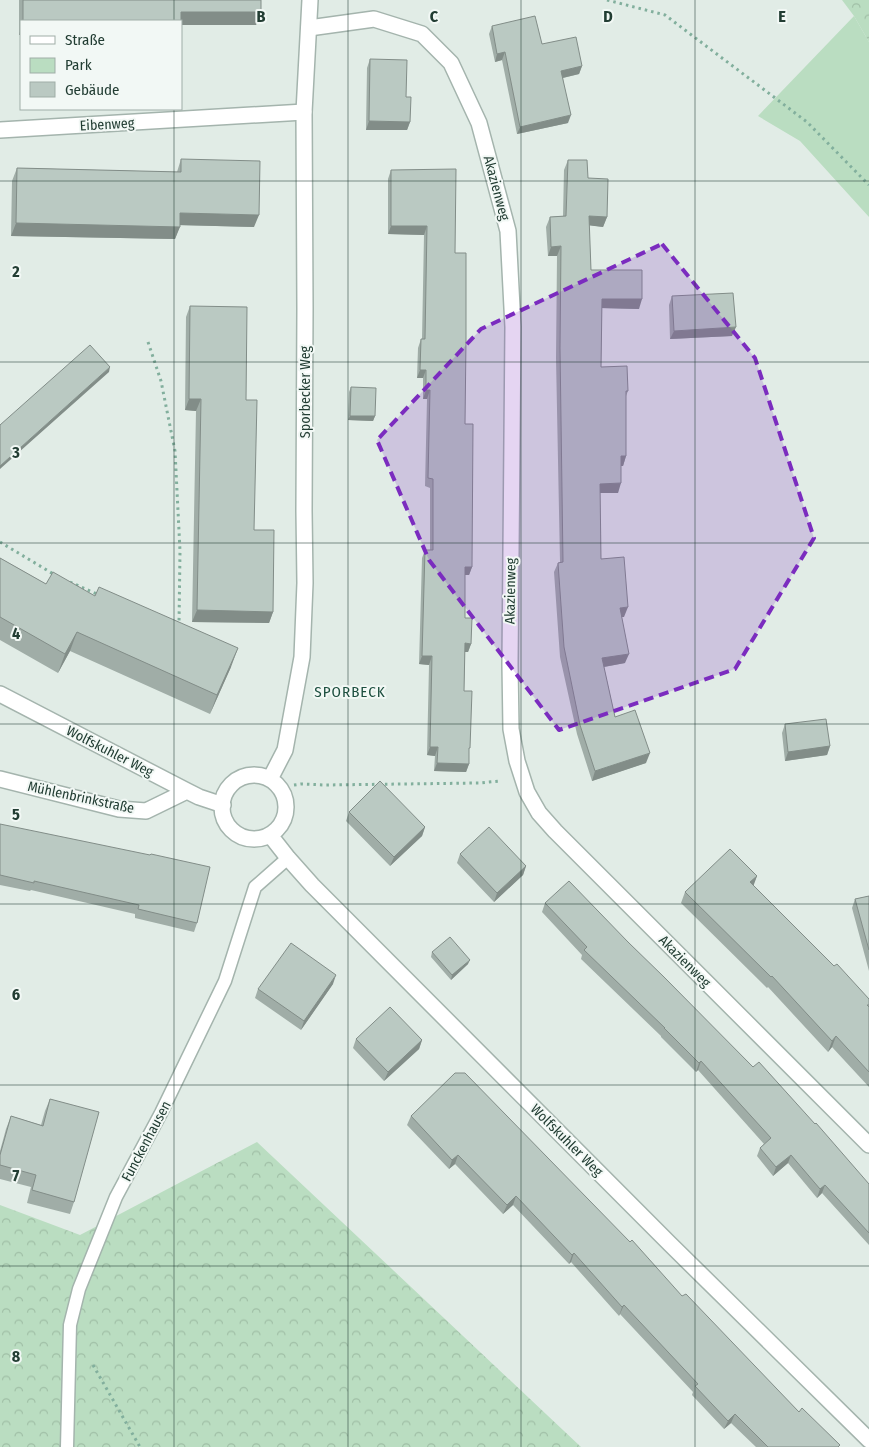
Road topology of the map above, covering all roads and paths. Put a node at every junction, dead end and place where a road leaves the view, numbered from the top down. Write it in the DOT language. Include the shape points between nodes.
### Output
graph roads {
  1 [pos="310,0"];
  2 [pos="607,0"];
  3 [pos="309,28"];
  4 [pos="304,112"];
  5 [pos="0,130"];
  6 [pos="869,185"];
  7 [pos="148,342"];
  8 [pos="0,542"];
  9 [pos="59,577"];
  10 [pos="68,581"];
  11 [pos="104,597"];
  12 [pos="172,623"];
  13 [pos="0,694"];
  14 [pos="522,778"];
  15 [pos="0,779"];
  16 [pos="270,779"];
  17 [pos="301,784"];
  18 [pos="187,791"];
  19 [pos="222,804"];
  20 [pos="270,835"];
  21 [pos="288,858"];
  22 [pos="869,1145"];
  23 [pos="70,1325"];
  24 [pos="869,1440"];
  25 [pos="67,1447"];
  26 [pos="140,1447"];
  1 -- 3 [label="street, Sporbecker Weg"];
  2 -- 6 [label="path" via="665,15 807,122"];
  3 -- 4 [label="street, Sporbecker Weg"];
  3 -- 14 [label="street, Akazienweg" via="374,19 422,34 451,63 479,123 508,231 513,328 511,729"];
  4 -- 5 [label="street, Eibenweg"];
  4 -- 16 [label="street, Sporbecker Weg" via="305,583 302,657 285,750"];
  7 -- 12 [label="path" via="161,381 175,451 180,624"];
  8 -- 9 [label="path"];
  10 -- 11 [label="path"];
  13 -- 18 [label="street, Wolfskuhler Weg"];
  14 -- 17 [label="path" via="479,783"];
  14 -- 22 [label="street, Akazienweg" via="539,813 555,831"];
  15 -- 18 [label="street, Mühlenbrinkstraße" via="119,809 146,811"];
  16 -- 19 [label="street" via="258,775 245,776 226,792"];
  16 -- 20 [label="street" via="286,800 286,814"];
  18 -- 19 [label="street, Wolfskuhler Weg"];
  19 -- 20 [label="street" via="223,816 237,834 248,839"];
  20 -- 21 [label="street, Wolfskuhler Weg"];
  21 -- 23 [label="lane, Funckenhausen" via="255,886 225,981 116,1197 79,1289"];
  21 -- 24 [label="street, Wolfskuhler Weg"];
  23 -- 25 [label="lane, Funckenhausen"];
  23 -- 26 [label="path"];
}
